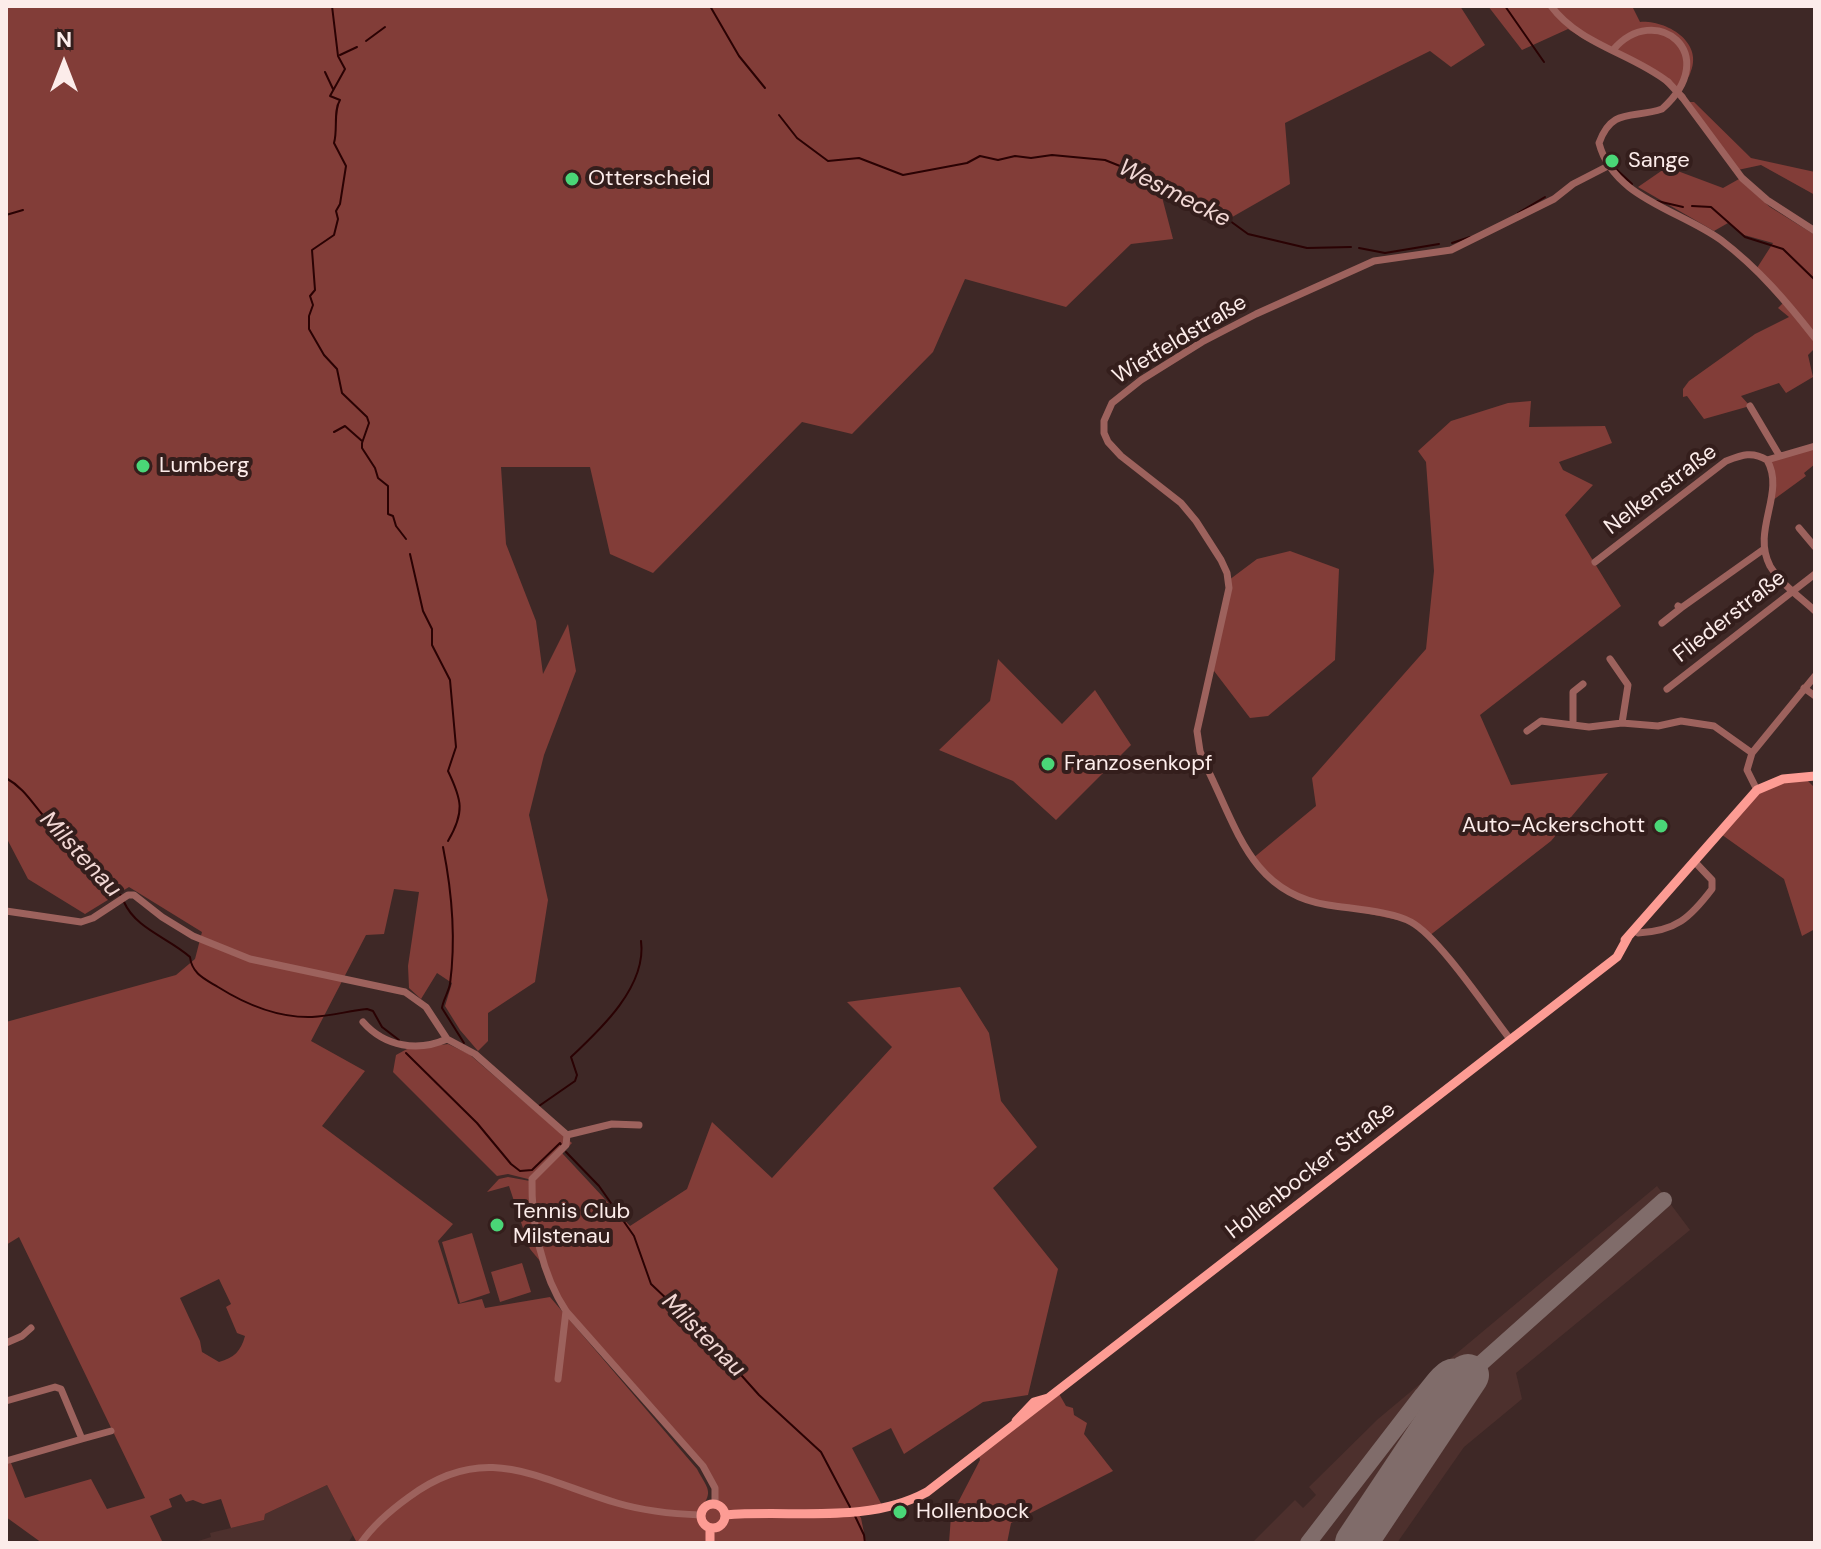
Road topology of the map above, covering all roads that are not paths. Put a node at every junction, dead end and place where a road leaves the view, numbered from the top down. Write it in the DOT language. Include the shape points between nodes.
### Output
graph roads {
  1 [pos="1551,6"];
  2 [pos="1613,50"];
  3 [pos="1608,166"];
  4 [pos="1815,231"];
  5 [pos="1815,338"];
  6 [pos="1750,406"];
  7 [pos="1815,446"];
  8 [pos="1779,455"];
  9 [pos="1767,460"];
  10 [pos="1799,528"];
  11 [pos="1815,547"];
  12 [pos="1764,549"];
  13 [pos="1595,562"];
  14 [pos="1815,574"];
  15 [pos="1793,592"];
  16 [pos="1815,611"];
  17 [pos="1662,623"];
  18 [pos="1610,659"];
  19 [pos="1815,676"];
  20 [pos="1583,684"];
  21 [pos="1804,688"];
  22 [pos="1667,689"];
  23 [pos="1815,696"];
  24 [pos="1622,723"];
  25 [pos="1573,725"];
  26 [pos="1527,731"];
  27 [pos="1752,753"];
  28 [pos="1815,776"];
  29 [pos="1757,790"];
  30 [pos="1694,861"];
  31 [pos="6,911"];
  32 [pos="1631,934"];
  33 [pos="363,1022"];
  34 [pos="447,1039"];
  35 [pos="1510,1039"];
  36 [pos="639,1125"];
  37 [pos="567,1135"];
  38 [pos="566,1311"];
  39 [pos="31,1328"];
  40 [pos="6,1343"];
  41 [pos="558,1379"];
  42 [pos="6,1401"];
  43 [pos="111,1431"];
  44 [pos="82,1439"];
  45 [pos="6,1461"];
  46 [pos="715,1504"];
  47 [pos="701,1515"];
  48 [pos="725,1515"];
  49 [pos="710,1528"];
  50 [pos="361,1543"];
  51 [pos="710,1543"];
  1 -- 2 [label="street" via="1575,30"];
  2 -- 3 [label="street" via="1634,28 1655,25 1676,35 1688,62 1682,85 1666,105 1608,125 1599,143"];
  2 -- 4 [label="street, bridge" via="1668,82 1742,178"];
  3 -- 5 [label="street" via="1629,187 1733,250 1786,300"];
  3 -- 35 [label="street, Wietfeldstraße" via="1451,250 1374,261 1256,314 1141,380 1112,403 1104,421 1113,448 1186,508 1227,573 1229,588 1197,731 1206,766 1254,862 1275,885 1299,899 1397,917 1422,929"];
  6 -- 8 [label="street"];
  7 -- 8 [label="street"];
  8 -- 9 [label="street"];
  9 -- 12 [label="street" via="1774,478"];
  9 -- 13 [label="street, Nelkenstraße" via="1744,454 1726,461"];
  10 -- 11 [label="street"];
  12 -- 15 [label="street" via="1768,563"];
  12 -- 17 [label="street"];
  14 -- 15 [label="street, Fliederstraße"];
  15 -- 16 [label="street"];
  15 -- 22 [label="street, Fliederstraße"];
  18 -- 24 [label="street" via="1628,685"];
  19 -- 21 [label="street"];
  20 -- 25 [label="street" via="1573,692"];
  21 -- 23 [label="street"];
  21 -- 27 [label="street"];
  24 -- 25 [label="street"];
  24 -- 27 [label="street" via="1714,726"];
  25 -- 26 [label="street" via="1541,721"];
  27 -- 29 [label="street" via="1747,770"];
  28 -- 29 [label="main road" via="1783,779"];
  29 -- 30 [label="main road, Hollenbocker Straße"];
  30 -- 32 [label="main road, Hollenbocker Straße"];
  30 -- 32 [label="street" via="1712,880 1701,903 1677,925"];
  31 -- 34 [label="street" via="81,922 134,895 193,936 237,955 405,992 426,1007"];
  32 -- 35 [label="main road, Hollenbocker Straße" via="1592,974"];
  33 -- 34 [label="street" via="407,1048"];
  34 -- 37 [label="street" via="475,1054"];
  35 -- 48 [label="main road, Hollenbocker Straße" via="927,1492 895,1506 853,1512"];
  36 -- 37 [label="street" via="612,1124"];
  37 -- 38 [label="street" via="566,1145 534,1175 532,1194 538,1239"];
  38 -- 41 [label="street"];
  38 -- 46 [label="street" via="703,1466 715,1488"];
  39 -- 40 [label="street"];
  42 -- 44 [label="street" via="61,1389"];
  43 -- 44 [label="street"];
  44 -- 45 [label="street"];
  46 -- 47 [label="main road"];
  46 -- 48 [label="main road"];
  47 -- 49 [label="main road"];
  47 -- 50 [label="street" via="636,1508 520,1471 479,1467 427,1484 379,1521"];
  48 -- 49 [label="main road" via="721,1526"];
  49 -- 51 [label="main road"];
}
